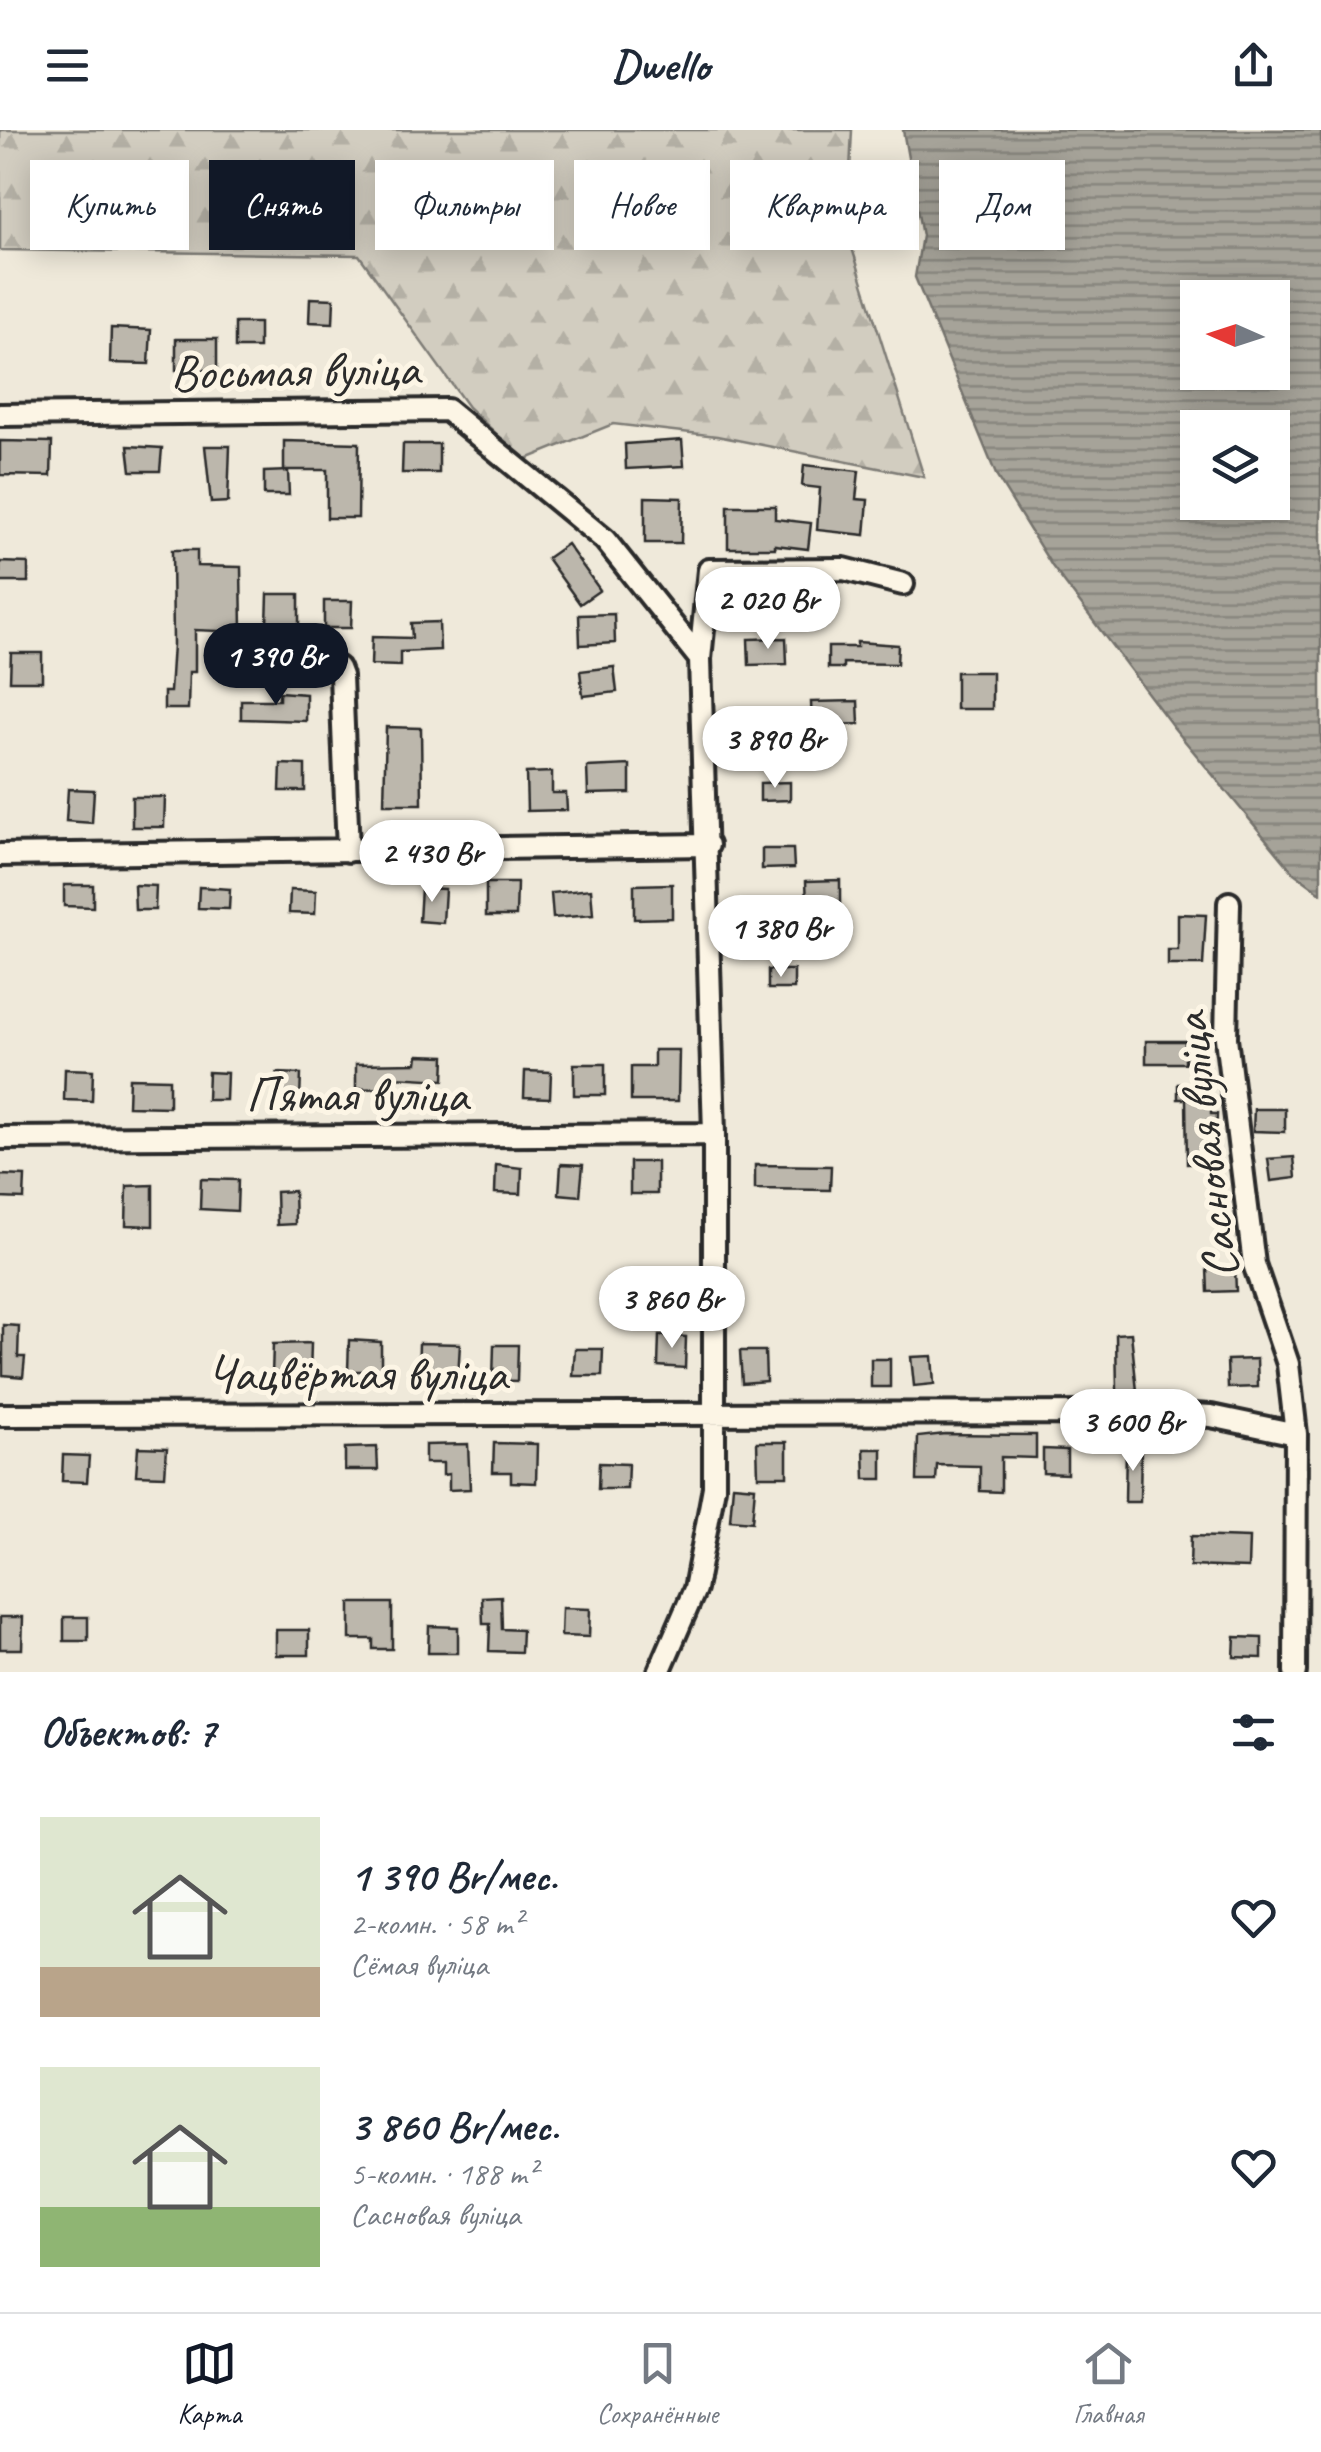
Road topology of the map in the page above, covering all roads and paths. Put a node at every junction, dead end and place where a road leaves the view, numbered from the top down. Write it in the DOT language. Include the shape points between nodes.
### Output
graph roads {
  1 [pos="0,415"];
  2 [pos="902,584"];
  3 [pos="700,659"];
  4 [pos="236,664"];
  5 [pos="708,845"];
  6 [pos="348,851"];
  7 [pos="0,855"];
  8 [pos="1229,903"];
  9 [pos="714,1134"];
  10 [pos="0,1138"];
  11 [pos="714,1413"];
  12 [pos="0,1416"];
  13 [pos="1296,1434"];
  14 [pos="659,1672"];
  15 [pos="1295,1672"];
  1 -- 3 [label="street, Восьмая вуліца" via="447,410 605,540"];
  2 -- 3 [label="street" via="844,570 709,570"];
  3 -- 5 [label="street"];
  4 -- 6 [label="street" via="338,668"];
  5 -- 6 [label="street"];
  5 -- 9 [label="street"];
  6 -- 7 [label="street"];
  8 -- 13 [label="street, Сасновая вуліца" via="1226,1038 1254,1264 1288,1364"];
  9 -- 10 [label="street, Пятая вуліца"];
  9 -- 11 [label="street"];
  11 -- 12 [label="street, Чацвёртая вуліца"];
  11 -- 13 [label="street" via="1156,1412"];
  11 -- 14 [label="street" via="714,1487 695,1589"];
  13 -- 15 [label="street, Сасновая вуліца"];
}
